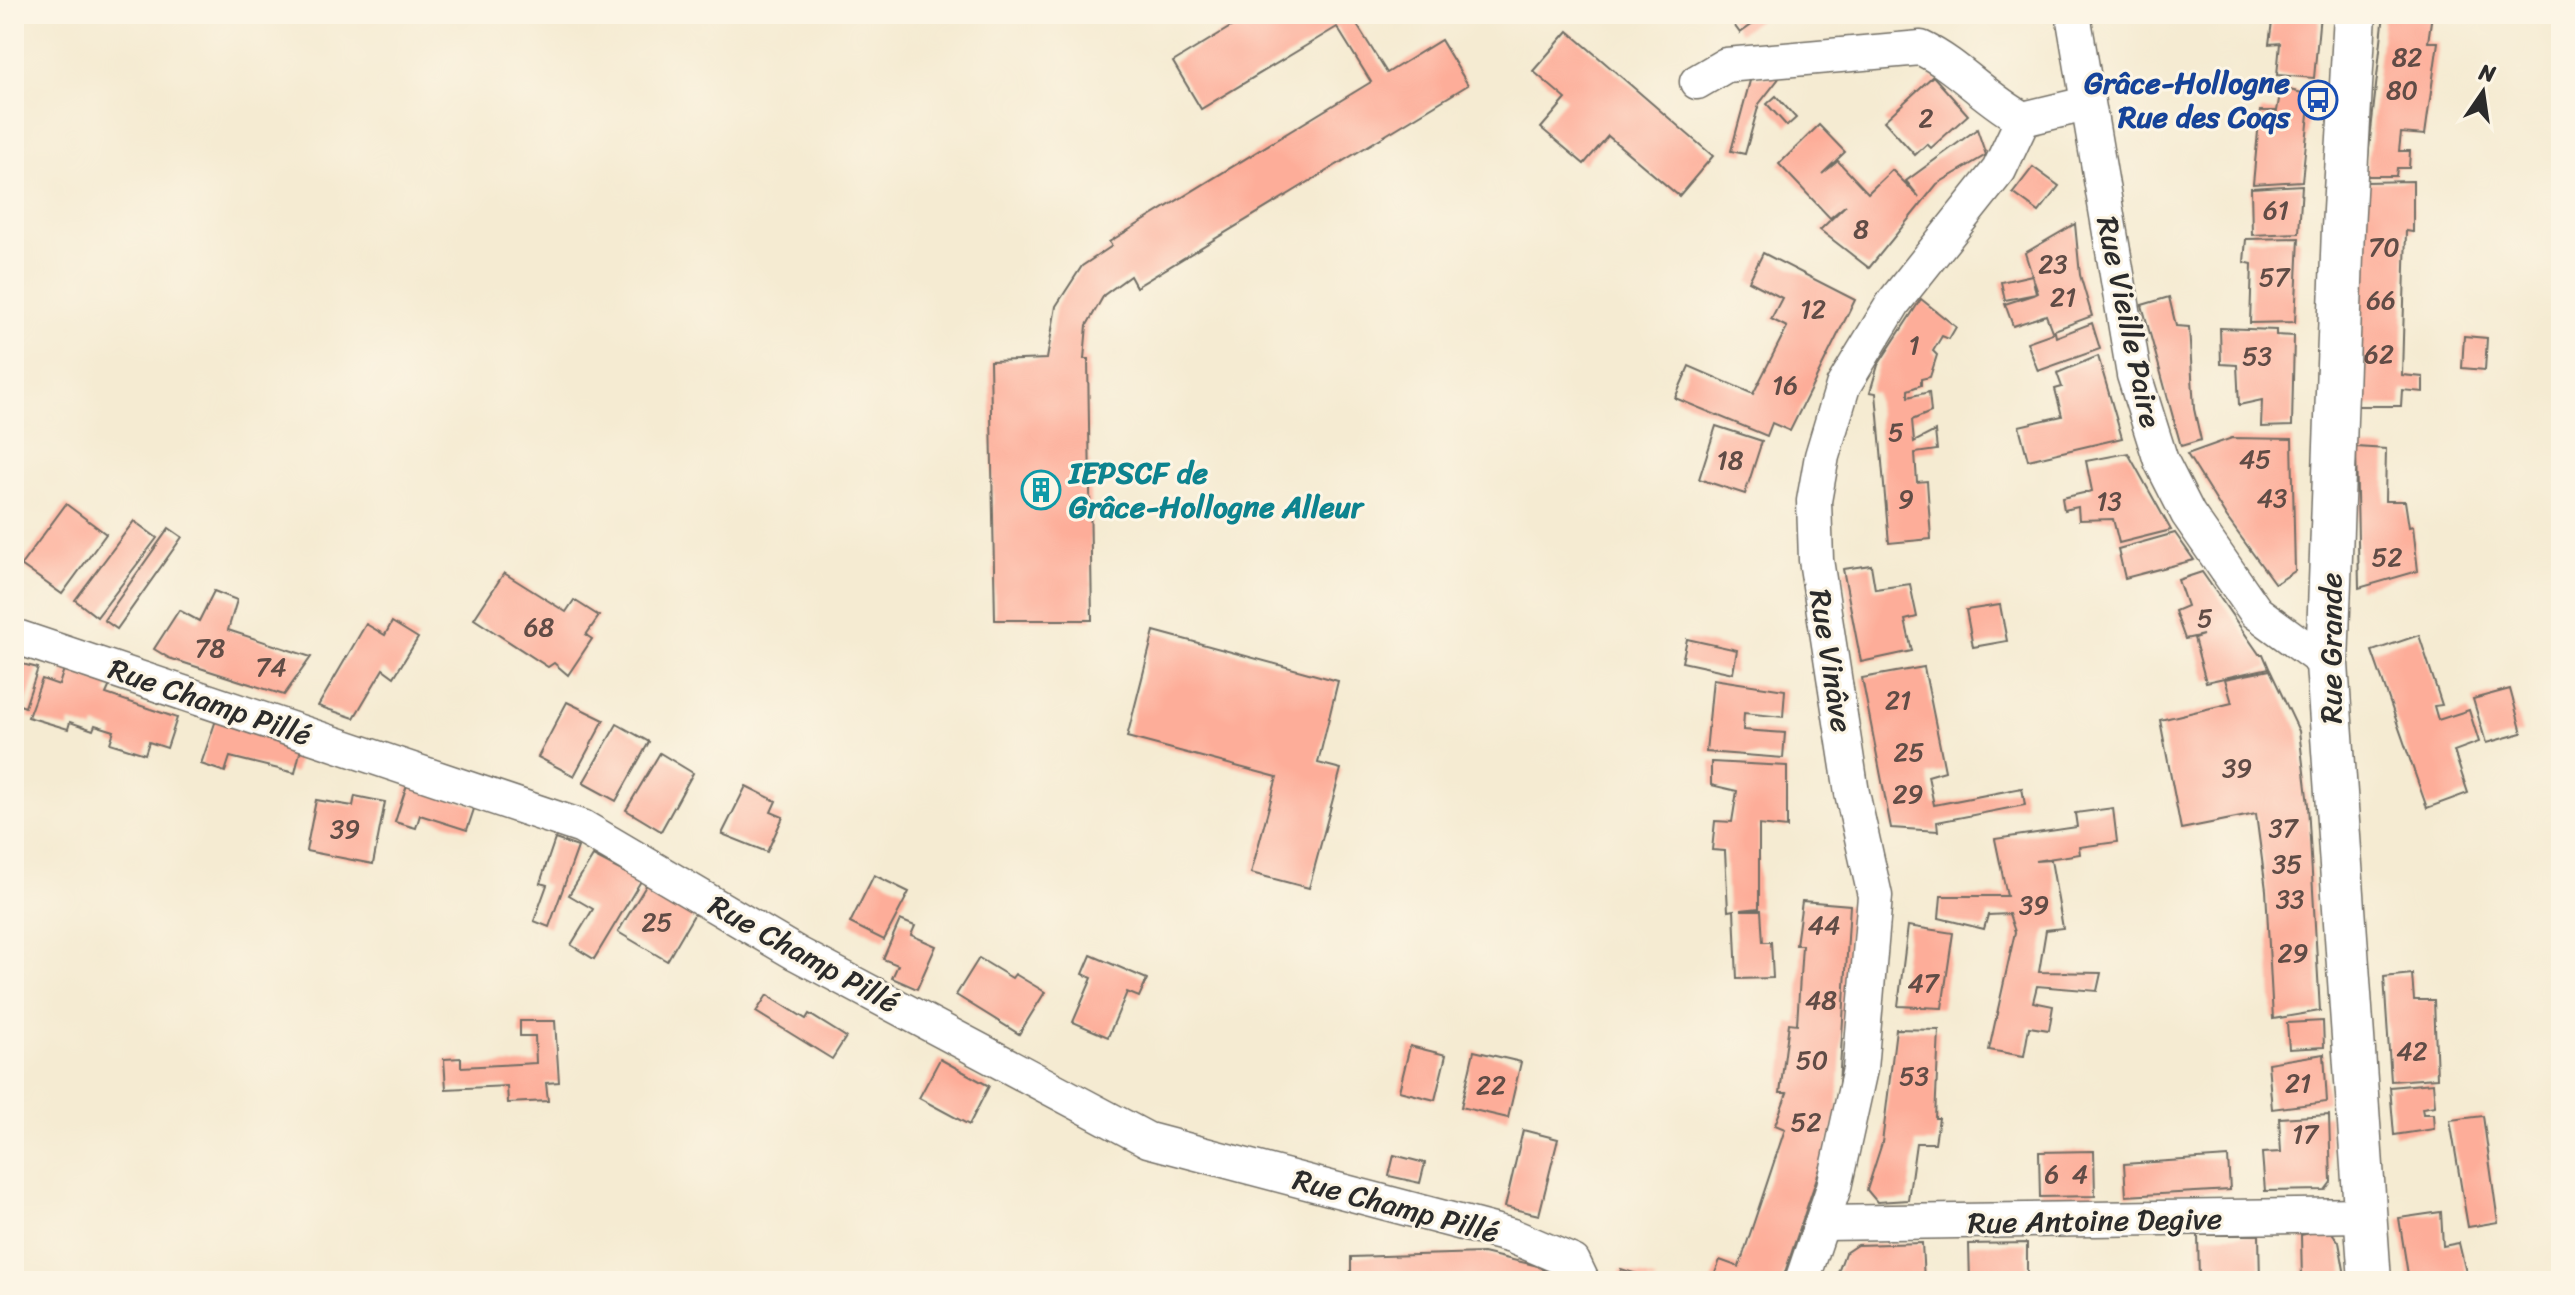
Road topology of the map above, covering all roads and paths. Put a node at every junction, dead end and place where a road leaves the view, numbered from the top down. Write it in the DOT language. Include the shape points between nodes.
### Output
graph roads {
  1 [pos="2073,14"];
  2 [pos="2355,14"];
  3 [pos="1697,82"];
  4 [pos="2086,104"];
  5 [pos="2038,116"];
  6 [pos="14,636"];
  7 [pos="2327,664"];
  8 [pos="2367,1215"];
  9 [pos="1824,1223"];
  10 [pos="1582,1281"];
  11 [pos="1802,1281"];
  12 [pos="2370,1281"];
  1 -- 4 [label="street, Rue Vieille Paire"];
  2 -- 7 [label="street, Rue Grande"];
  3 -- 5 [label="street" via="1726,65 1921,48 1943,59 1991,101"];
  4 -- 5 [label="street"];
  4 -- 7 [label="street, Rue Vieille Paire" via="2134,375 2161,461 2188,514 2256,612"];
  5 -- 9 [label="street, Rue Vinâve" via="1894,302 1843,386 1822,456 1814,501 1821,597 1852,793 1875,896 1860,1069"];
  6 -- 10 [label="street, Rue Champ Pillé" via="582,827 796,953 1148,1140 1512,1236 1573,1262"];
  7 -- 8 [label="street, Rue Grande"];
  8 -- 9 [label="street, Rue Antoine Degive"];
  8 -- 12 [label="street, Rue Grande"];
  9 -- 11 [label="street, Rue Vinâve"];
}
